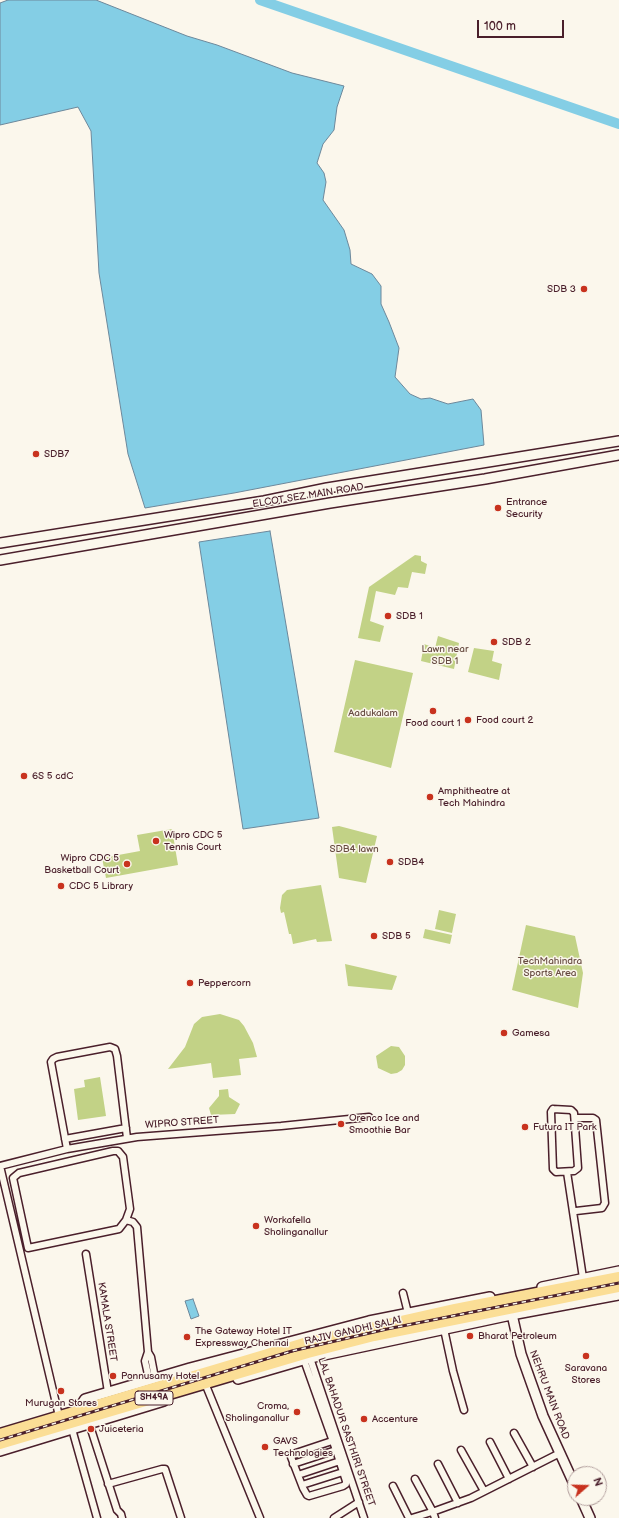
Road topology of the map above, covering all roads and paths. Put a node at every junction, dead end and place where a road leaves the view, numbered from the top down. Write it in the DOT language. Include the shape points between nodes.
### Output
graph roads {
  1 [pos="619,441"];
  2 [pos="619,455"];
  3 [pos="156,519"];
  4 [pos="159,533"];
  5 [pos="0,543"];
  6 [pos="0,560"];
  7 [pos="369,1117"];
  8 [pos="575,1118"];
  9 [pos="126,1128"];
  10 [pos="127,1138"];
  11 [pos="66,1140"];
  12 [pos="67,1149"];
  13 [pos="0,1166"];
  14 [pos="569,1172"];
  15 [pos="576,1211"];
  16 [pos="126,1220"];
  17 [pos="28,1248"];
  18 [pos="20,1250"];
  19 [pos="86,1254"];
  20 [pos="619,1271"];
  21 [pos="619,1277"];
  22 [pos="585,1278"];
  23 [pos="619,1286"];
  24 [pos="403,1293"];
  25 [pos="619,1295"];
  26 [pos="511,1312"];
  27 [pos="409,1316"];
  28 [pos="411,1329"];
  29 [pos="444,1329"];
  30 [pos="297,1345"];
  31 [pos="305,1356"];
  32 [pos="226,1366"];
  33 [pos="207,1372"];
  34 [pos="229,1376"];
  35 [pos="152,1379"];
  36 [pos="202,1387"];
  37 [pos="108,1392"];
  38 [pos="78,1410"];
  39 [pos="464,1410"];
  40 [pos="59,1416"];
  41 [pos="89,1423"];
  42 [pos="72,1429"];
  43 [pos="514,1433"];
  44 [pos="0,1434"];
  45 [pos="332,1440"];
  46 [pos="490,1442"];
  47 [pos="0,1444"];
  48 [pos="336,1450"];
  49 [pos="461,1450"];
  50 [pos="0,1451"];
  51 [pos="560,1453"];
  52 [pos="340,1461"];
  53 [pos="294,1464"];
  54 [pos="438,1464"];
  55 [pos="533,1467"];
  56 [pos="567,1468"];
  57 [pos="343,1472"];
  58 [pos="298,1475"];
  59 [pos="414,1479"];
  60 [pos="509,1479"];
  61 [pos="108,1484"];
  62 [pos="302,1485"];
  63 [pos="393,1486"];
  64 [pos="484,1491"];
  65 [pos="359,1502"];
  66 [pos="458,1503"];
  67 [pos="585,1506"];
  68 [pos="434,1515"];
  69 [pos="97,1518"];
  70 [pos="122,1518"];
  71 [pos="181,1518"];
  72 [pos="260,1518"];
  73 [pos="334,1518"];
  74 [pos="364,1518"];
  75 [pos="409,1518"];
  76 [pos="412,1518"];
  77 [pos="590,1518"];
  1 -- 3 [label="street, ELCOT SEZ MAIN ROAD" via="327,488"];
  2 -- 4 [label="street, ELCOT SEZ MAIN ROAD"];
  3 -- 4 [label="street"];
  3 -- 5 [label="street, ELCOT SEZ MAIN ROAD"];
  4 -- 6 [label="street, ELCOT SEZ MAIN ROAD"];
  7 -- 10 [label="street, WIPRO STREET"];
  8 -- 14 [label="street" via="578,1168"];
  8 -- 14 [label="street" via="572,1110 554,1109 551,1112 553,1169 556,1172"];
  8 -- 15 [label="street" via="596,1120 605,1203 602,1208"];
  9 -- 10 [label="street"];
  9 -- 11 [label="street"];
  9 -- 11 [label="street" via="118,1056 115,1049 110,1047 57,1057 51,1062"];
  10 -- 12 [label="street, WIPRO STREET"];
  11 -- 12 [label="street"];
  12 -- 13 [label="street, WIPRO STREET"];
  13 -- 18 [label="street, WIPRO STREET"];
  14 -- 15 [label="street"];
  14 -- 22 [label="street"];
  15 -- 22 [label="street"];
  16 -- 17 [label="street" via="119,1229"];
  16 -- 17 [label="street" via="130,1209 123,1157 118,1151 19,1173 13,1178"];
  16 -- 35 [label="street" via="133,1222 137,1227 148,1352 145,1361"];
  17 -- 18 [label="street"];
  18 -- 40 [label="street, WIPRO STREET"];
  19 -- 37 [label="street, KAMALA STREET"];
  20 -- 22 [label="street"];
  21 -- 27 [label="main road, RAJIV GANDHI SALAI / SH49A"];
  22 -- 27 [label="street"];
  23 -- 26 [label="main road, RAJIV GANDHI SALAI / SH49A"];
  24 -- 27 [label="street"];
  25 -- 26 [label="street"];
  26 -- 28 [label="main road, RAJIV GANDHI SALAI / SH49A"];
  26 -- 29 [label="street"];
  26 -- 51 [label="street, NEHRU MAIN ROAD" via="521,1354 543,1416"];
  27 -- 28 [label="main road"];
  27 -- 30 [label="main road, RAJIV GANDHI SALAI / SH49A"];
  27 -- 35 [label="street" via="345,1327"];
  28 -- 31 [label="main road, RAJIV GANDHI SALAI / SH49A" via="374,1336"];
  29 -- 31 [label="street"];
  29 -- 39 [label="street"];
  30 -- 31 [label="main road"];
  30 -- 32 [label="main road, RAJIV GANDHI SALAI / SH49A"];
  31 -- 34 [label="main road, RAJIV GANDHI SALAI / SH49A"];
  31 -- 36 [label="street" via="254,1378"];
  31 -- 45 [label="street"];
  31 -- 65 [label="street, LAL BAHADUR SASTHIRI STREET"];
  32 -- 33 [label="main road, RAJIV GANDHI SALAI / SH49A"];
  32 -- 34 [label="main road" via="223,1370"];
  33 -- 36 [label="main road" via="212,1377"];
  33 -- 38 [label="main road, RAJIV GANDHI SALAI / SH49A"];
  34 -- 36 [label="main road, RAJIV GANDHI SALAI / SH49A"];
  35 -- 37 [label="street"];
  36 -- 41 [label="street"];
  36 -- 47 [label="main road, RAJIV GANDHI SALAI / SH49A"];
  36 -- 72 [label="street"];
  37 -- 38 [label="street" via="85,1399"];
  38 -- 40 [label="main road, RAJIV GANDHI SALAI / SH49A"];
  40 -- 44 [label="main road, RAJIV GANDHI SALAI / SH49A"];
  41 -- 42 [label="street"];
  41 -- 61 [label="street"];
  42 -- 50 [label="street"];
  42 -- 69 [label="street"];
  43 -- 55 [label="street"];
  45 -- 48 [label="street"];
  45 -- 53 [label="street" via="296,1453 291,1457"];
  46 -- 60 [label="street"];
  48 -- 52 [label="street"];
  48 -- 53 [label="street"];
  49 -- 64 [label="street"];
  51 -- 55 [label="street"];
  51 -- 56 [label="street, NEHRU MAIN ROAD"];
  52 -- 57 [label="street"];
  52 -- 58 [label="street"];
  53 -- 58 [label="street"];
  54 -- 66 [label="street"];
  55 -- 60 [label="street"];
  57 -- 62 [label="street"];
  57 -- 62 [label="street" via="346,1480 343,1486 309,1496"];
  58 -- 62 [label="street"];
  59 -- 68 [label="street"];
  60 -- 64 [label="street"];
  61 -- 70 [label="street"];
  61 -- 71 [label="street" via="165,1469"];
  63 -- 75 [label="street"];
  64 -- 66 [label="street"];
  65 -- 73 [label="street"];
  65 -- 74 [label="street, LAL BAHADUR SASTHIRI STREET"];
  66 -- 68 [label="street"];
  67 -- 77 [label="street"];
  68 -- 76 [label="street"];
}
